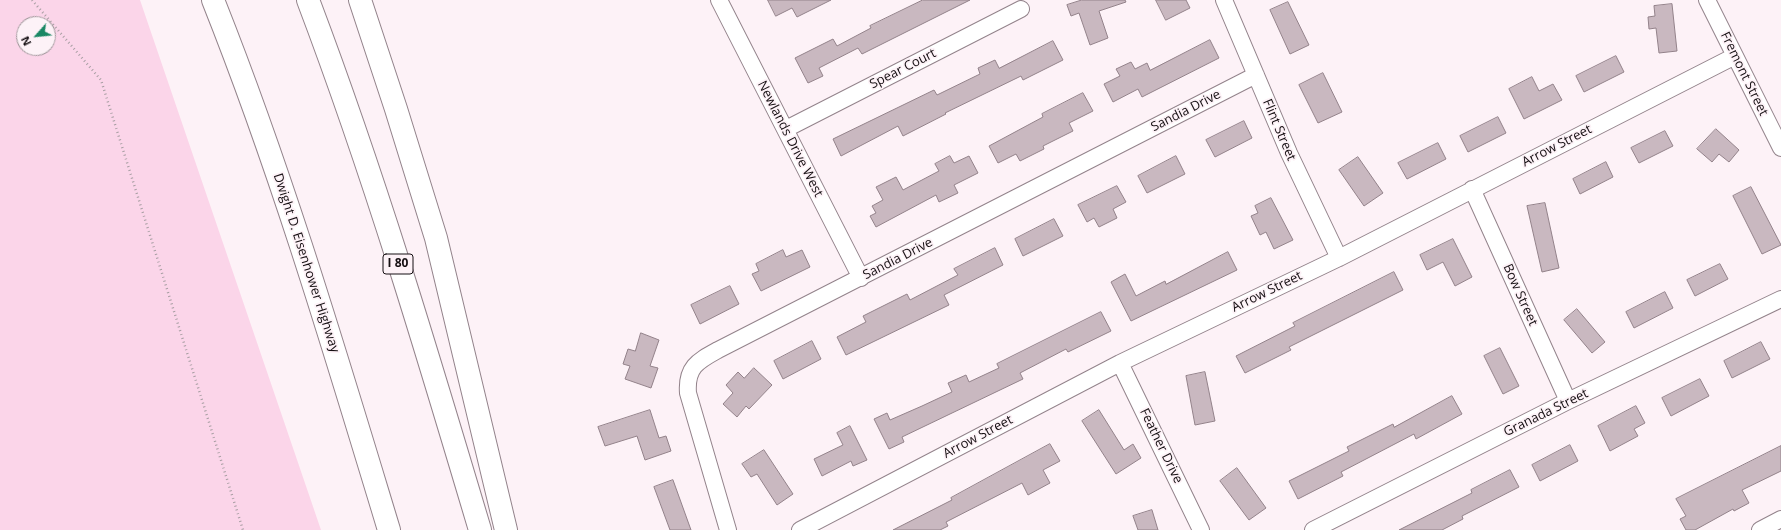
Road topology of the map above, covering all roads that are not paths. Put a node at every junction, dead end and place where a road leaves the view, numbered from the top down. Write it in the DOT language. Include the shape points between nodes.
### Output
graph roads {
  1 [pos="202,0"];
  2 [pos="213,0"];
  3 [pos="308,0"];
  4 [pos="360,0"];
  5 [pos="719,0"];
  6 [pos="1224,0"];
  7 [pos="1708,0"];
  8 [pos="1021,9"];
  9 [pos="1735,56"];
  10 [pos="1256,75"];
  11 [pos="262,128"];
  12 [pos="786,129"];
  13 [pos="1781,148"];
  14 [pos="1472,189"];
  15 [pos="1339,258"];
  16 [pos="861,278"];
  17 [pos="1781,299"];
  18 [pos="1120,363"];
  19 [pos="1568,401"];
  20 [pos="389,530"];
  21 [pos="480,530"];
  22 [pos="506,530"];
  23 [pos="728,530"];
  24 [pos="800,530"];
  25 [pos="1201,530"];
  26 [pos="1312,530"];
  1 -- 11 [label="highway"];
  2 -- 11 [label="highway, Dwight D. Eisenhower Highway"];
  3 -- 21 [label="highway, I 80" via="375,190"];
  4 -- 22 [label="highway" via="436,238"];
  5 -- 12 [label="street, Newlands Drive West"];
  6 -- 10 [label="street, Flint Street"];
  7 -- 9 [label="street, Fremont Street"];
  8 -- 12 [label="street, Spear Court"];
  9 -- 13 [label="street, Fremont Street"];
  9 -- 14 [label="street, Arrow Street"];
  10 -- 15 [label="street, Flint Street" via="1289,153"];
  10 -- 16 [label="street, Sandia Drive"];
  11 -- 20 [label="highway, Dwight D. Eisenhower Highway"];
  12 -- 16 [label="street, Newlands Drive West"];
  14 -- 15 [label="street, Arrow Street"];
  14 -- 19 [label="street, Bow Street"];
  15 -- 18 [label="street, Arrow Street"];
  16 -- 23 [label="street, Sandia Drive" via="718,350 696,364 690,372 687,381 690,406"];
  17 -- 19 [label="street, Granada Street"];
  18 -- 24 [label="street, Arrow Street"];
  18 -- 25 [label="street, Feather Drive"];
  19 -- 26 [label="street, Granada Street"];
}
